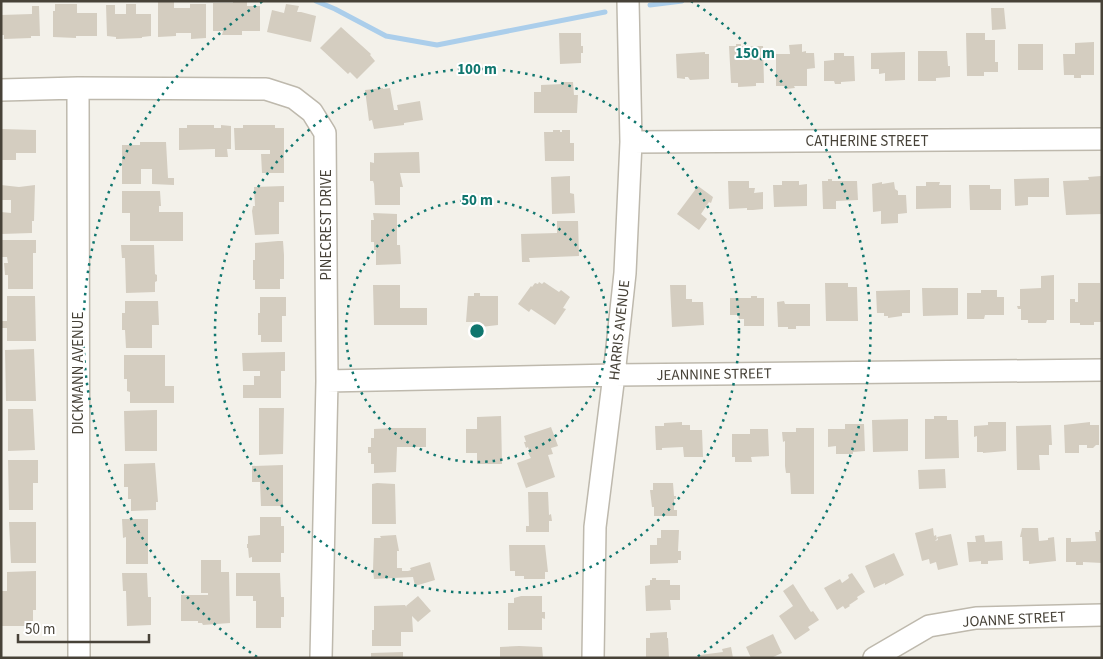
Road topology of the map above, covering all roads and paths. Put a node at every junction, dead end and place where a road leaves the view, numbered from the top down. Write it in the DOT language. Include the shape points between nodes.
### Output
graph roads {
  1 [pos="628,1"];
  2 [pos="78,88"];
  3 [pos="1,90"];
  4 [pos="1102,139"];
  5 [pos="631,142"];
  6 [pos="1102,370"];
  7 [pos="614,375"];
  8 [pos="327,381"];
  9 [pos="1102,615"];
  10 [pos="79,658"];
  11 [pos="321,658"];
  12 [pos="593,658"];
  13 [pos="874,658"];
  1 -- 5 [label="street, HARRIS AVENUE"];
  2 -- 3 [label="street, PINECREST DRIVE"];
  2 -- 8 [label="street, PINECREST DRIVE" via="266,90 294,98 312,112 325,133"];
  2 -- 10 [label="street, DICKMANN AVENUE"];
  4 -- 5 [label="street, CATHERINE STREET"];
  5 -- 7 [label="street, HARRIS AVENUE" via="625,273"];
  6 -- 7 [label="street, JEANNINE STREET"];
  7 -- 8 [label="street, JEANNINE STREET"];
  7 -- 12 [label="street, HARRIS AVENUE" via="595,527"];
  8 -- 11 [label="street, PINECREST DRIVE"];
  9 -- 13 [label="street, JOANNE STREET" via="976,618 938,624"];
}
